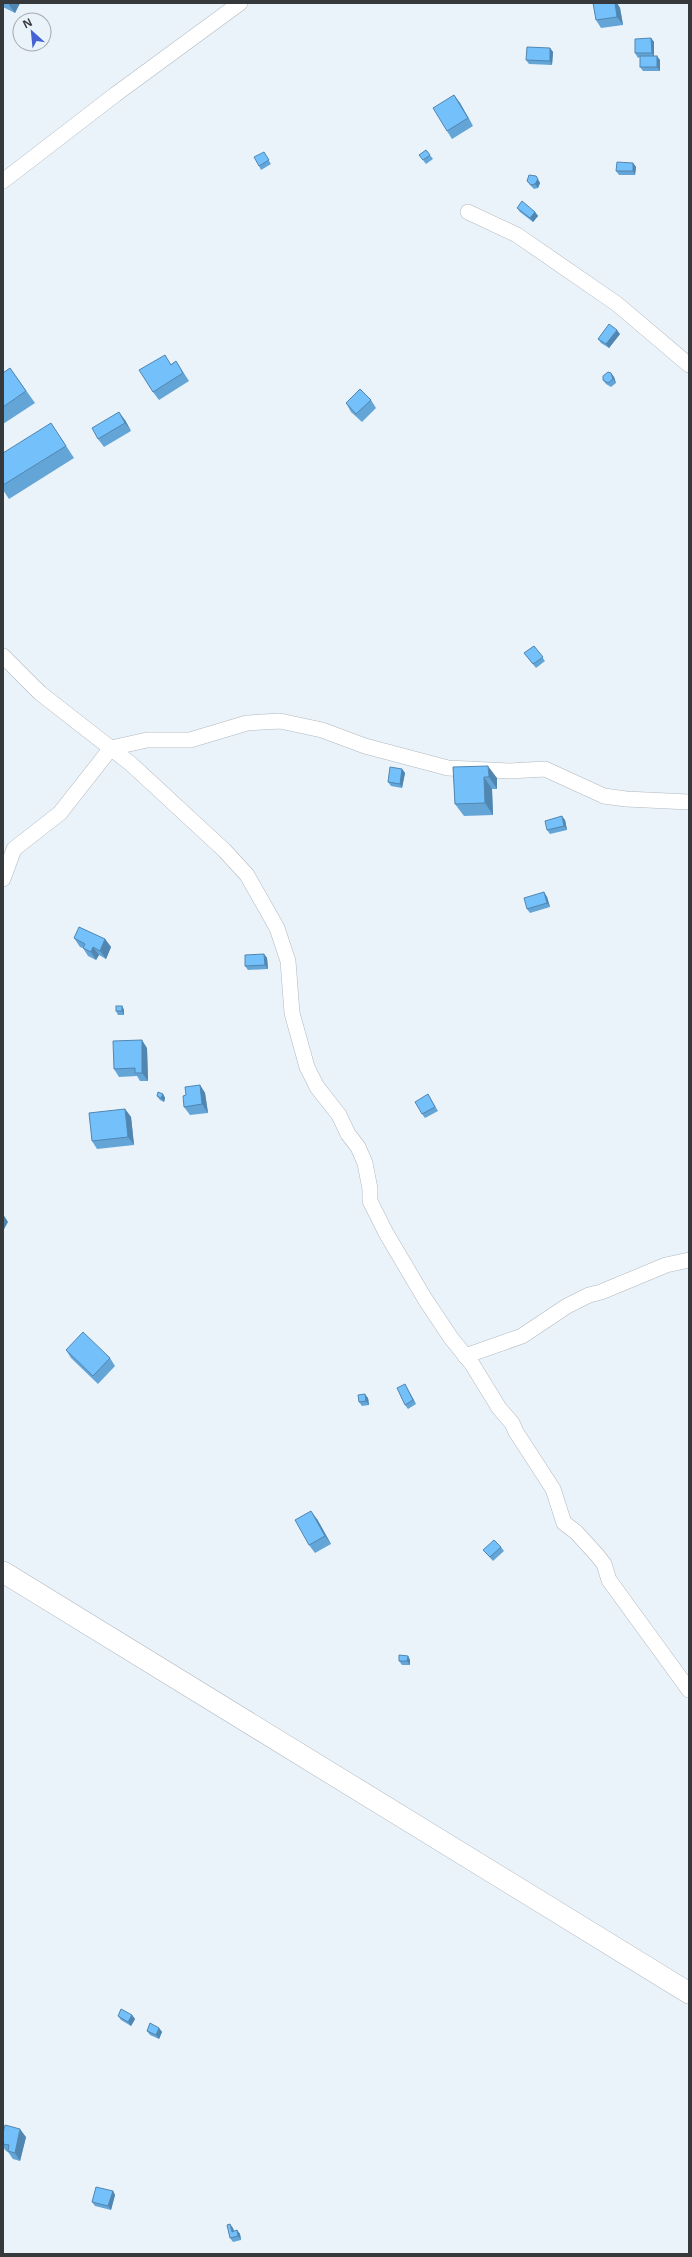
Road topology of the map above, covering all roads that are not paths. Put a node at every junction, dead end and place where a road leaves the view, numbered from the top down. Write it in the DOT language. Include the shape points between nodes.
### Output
graph roads {
  1 [pos="240,3"];
  2 [pos="3,181"];
  3 [pos="468,212"];
  4 [pos="689,366"];
  5 [pos="3,656"];
  6 [pos="111,748"];
  7 [pos="689,802"];
  8 [pos="3,879"];
  9 [pos="689,1260"];
  10 [pos="465,1356"];
  11 [pos="3,1572"];
  12 [pos="689,1690"];
  13 [pos="689,1993"];
  1 -- 2 [label="street"];
  3 -- 4 [label="street" via="517,234 617,304"];
  5 -- 6 [label="street" via="45,697"];
  6 -- 7 [label="street" via="147,740 190,740 247,723 280,721 322,730 365,746 448,768 510,771 545,769 604,796"];
  6 -- 8 [label="street" via="60,813 14,849"];
  6 -- 10 [label="street" via="248,875 278,928 288,961 292,1013 307,1067 317,1087 339,1115 358,1148 365,1163 370,1202 386,1233 425,1299"];
  9 -- 10 [label="street" via="666,1265 589,1295 522,1336"];
  10 -- 12 [label="street" via="499,1408 512,1423 553,1489 564,1523 576,1532 604,1564 609,1580"];
  11 -- 13 [label="street"];
}
